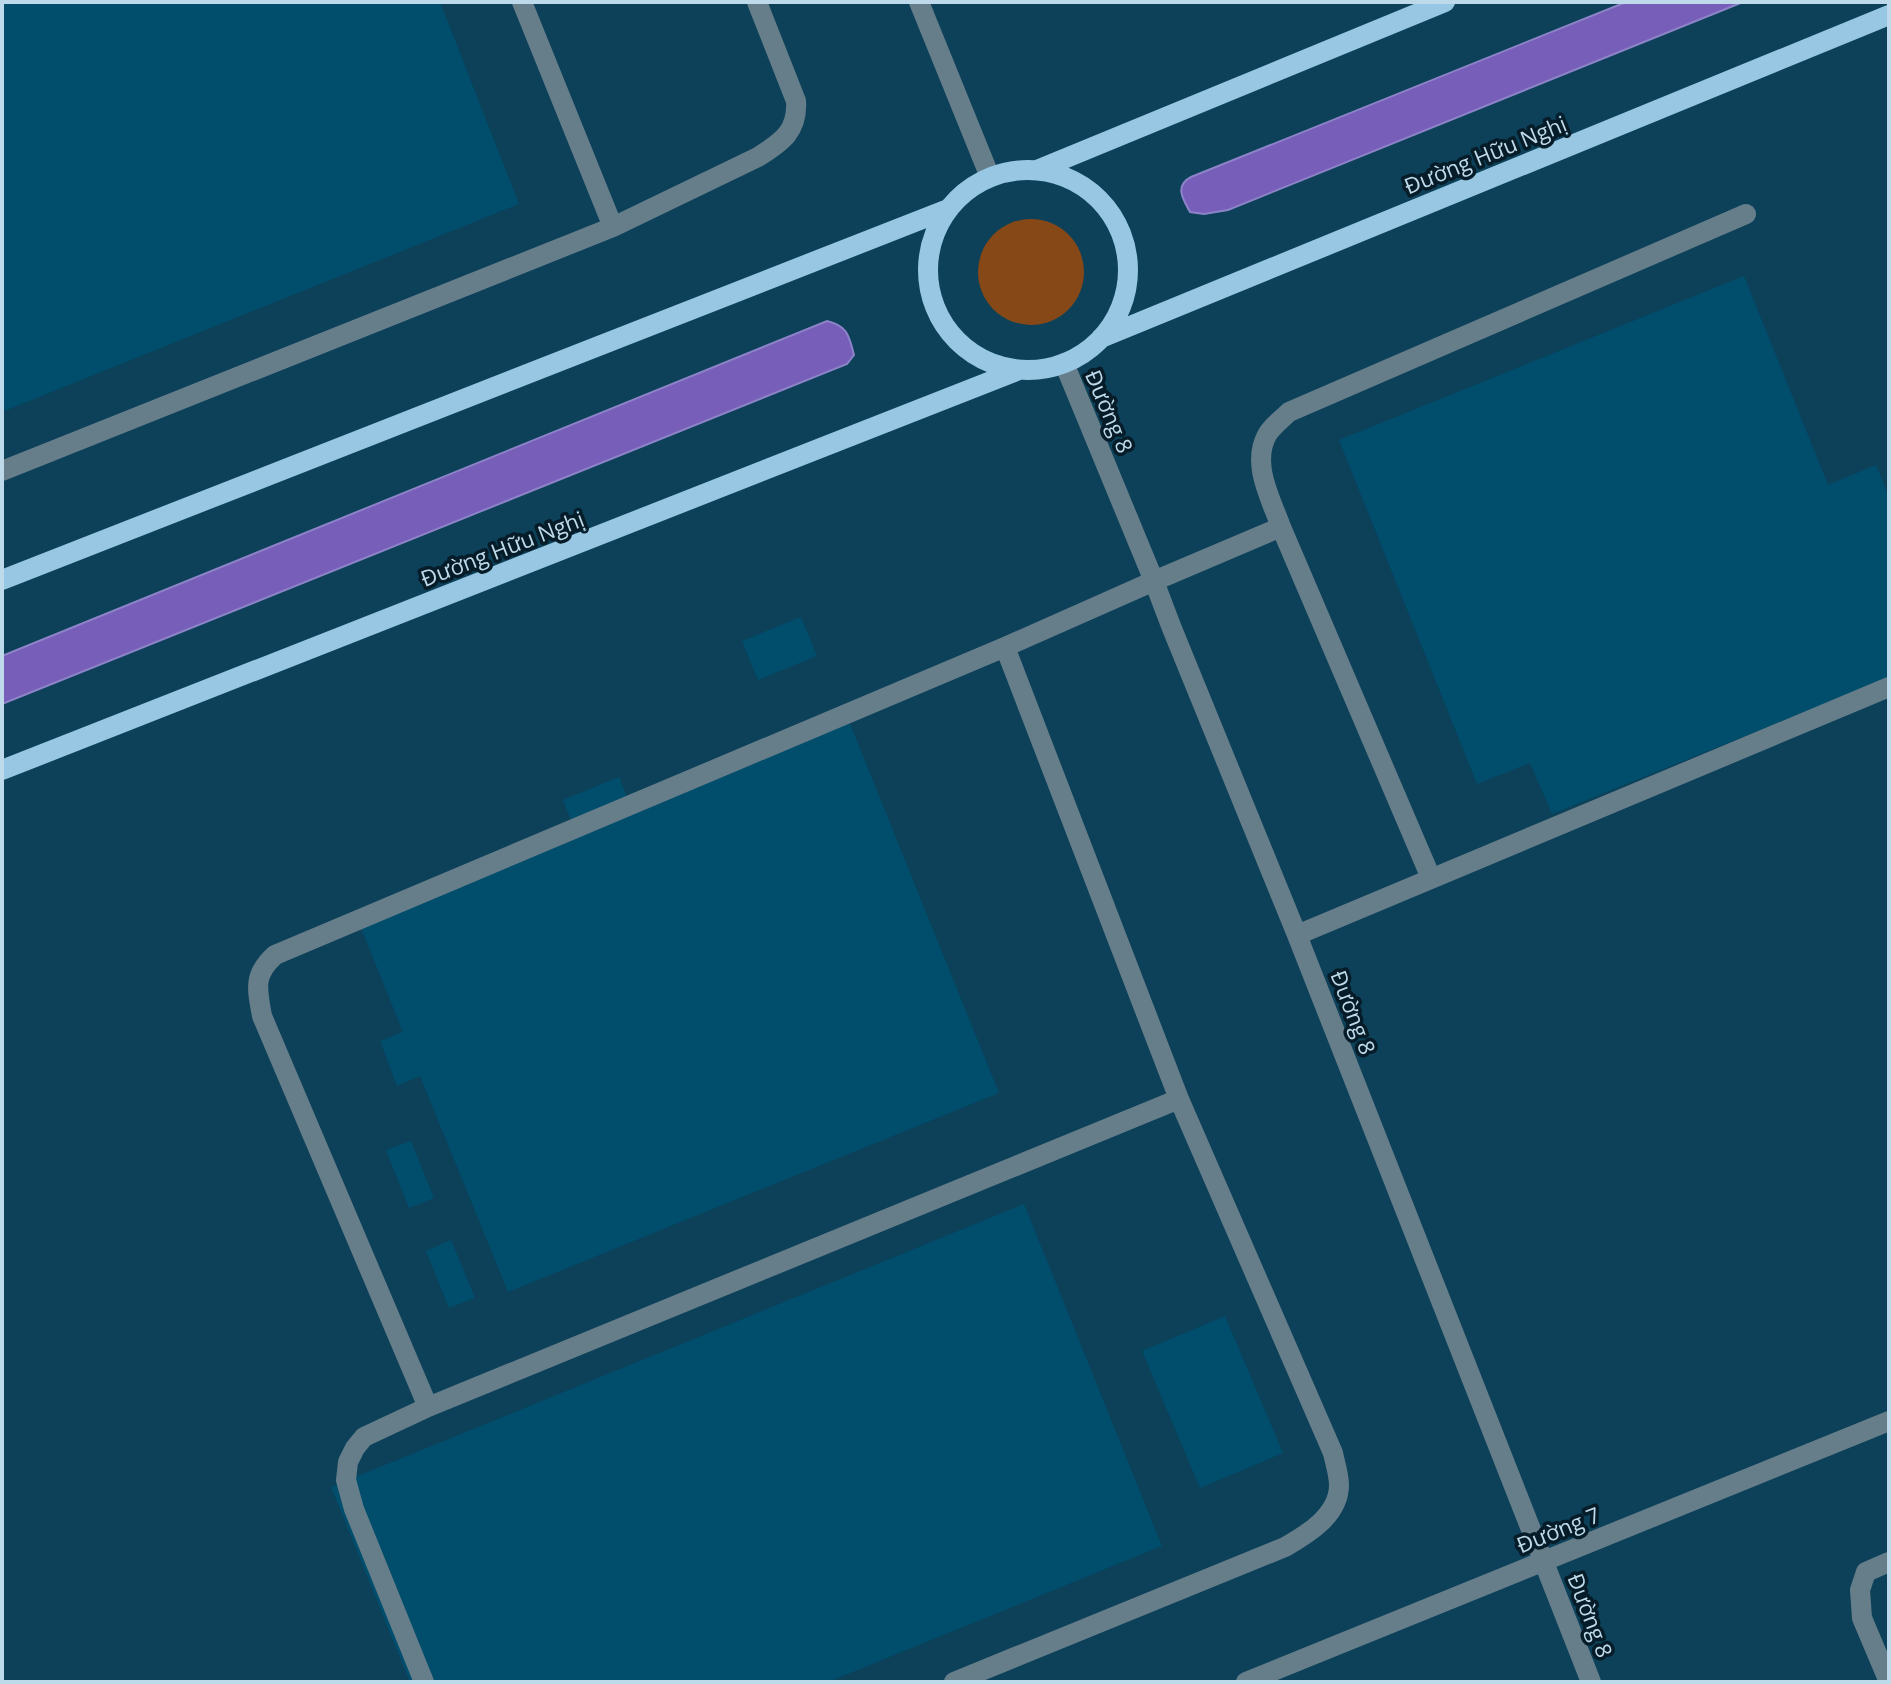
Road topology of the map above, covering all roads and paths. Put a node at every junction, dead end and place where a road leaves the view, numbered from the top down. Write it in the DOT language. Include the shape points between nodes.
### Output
graph roads {
  1 [pos="522,2"];
  2 [pos="757,2"];
  3 [pos="919,2"];
  4 [pos="1445,2"];
  5 [pos="1889,15"];
  6 [pos="1037,170"];
  7 [pos="990,177"];
  8 [pos="948,209"];
  9 [pos="1746,214"];
  10 [pos="613,227"];
  11 [pos="1101,338"];
  12 [pos="1064,363"];
  13 [pos="1019,370"];
  14 [pos="2,471"];
  15 [pos="1281,527"];
  16 [pos="2,580"];
  17 [pos="1154,581"];
  18 [pos="1005,647"];
  19 [pos="1889,687"];
  20 [pos="2,770"];
  21 [pos="1431,878"];
  22 [pos="1297,935"];
  23 [pos="1179,1099"];
  24 [pos="428,1407"];
  25 [pos="1889,1421"];
  26 [pos="1543,1561"];
  27 [pos="1889,1562"];
  28 [pos="424,1682"];
  29 [pos="954,1682"];
  30 [pos="1246,1682"];
  31 [pos="1591,1682"];
  32 [pos="1889,1682"];
  1 -- 10 [label="street"];
  2 -- 10 [label="street" via="796,101 797,117 789,131 758,157"];
  3 -- 7 [label="street"];
  4 -- 6 [label="main road"];
  5 -- 11 [label="main road, Đường Hữu Nghị"];
  6 -- 7 [label="main road"];
  6 -- 11 [label="main road" via="1079,183 1097,197 1122,233 1128,278 1114,320"];
  7 -- 8 [label="main road"];
  8 -- 13 [label="main road" via="936,228 927,269 936,311 946,329 978,358"];
  8 -- 16 [label="main road"];
  9 -- 15 [label="street" via="1289,412 1268,433 1260,453 1264,482"];
  10 -- 14 [label="street"];
  11 -- 12 [label="main road"];
  12 -- 13 [label="main road"];
  12 -- 17 [label="street, Đường 8"];
  13 -- 20 [label="main road, Đường Hữu Nghị"];
  15 -- 17 [label="street"];
  15 -- 21 [label="street"];
  17 -- 18 [label="street"];
  17 -- 22 [label="street, Đường 8"];
  18 -- 23 [label="street"];
  18 -- 24 [label="street" via="275,955 264,965 257,982 262,1016"];
  19 -- 21 [label="street"];
  21 -- 22 [label="street"];
  22 -- 26 [label="street, Đường 8"];
  23 -- 24 [label="street"];
  23 -- 29 [label="street" via="1333,1453 1339,1486 1334,1506 1321,1523 1285,1547"];
  24 -- 28 [label="street" via="364,1437 348,1462 346,1480"];
  25 -- 26 [label="street, Đường 7"];
  26 -- 30 [label="street, Đường 7"];
  26 -- 31 [label="street, Đường 8"];
  27 -- 32 [label="street" via="1866,1572 1860,1590 1862,1618"];
}
